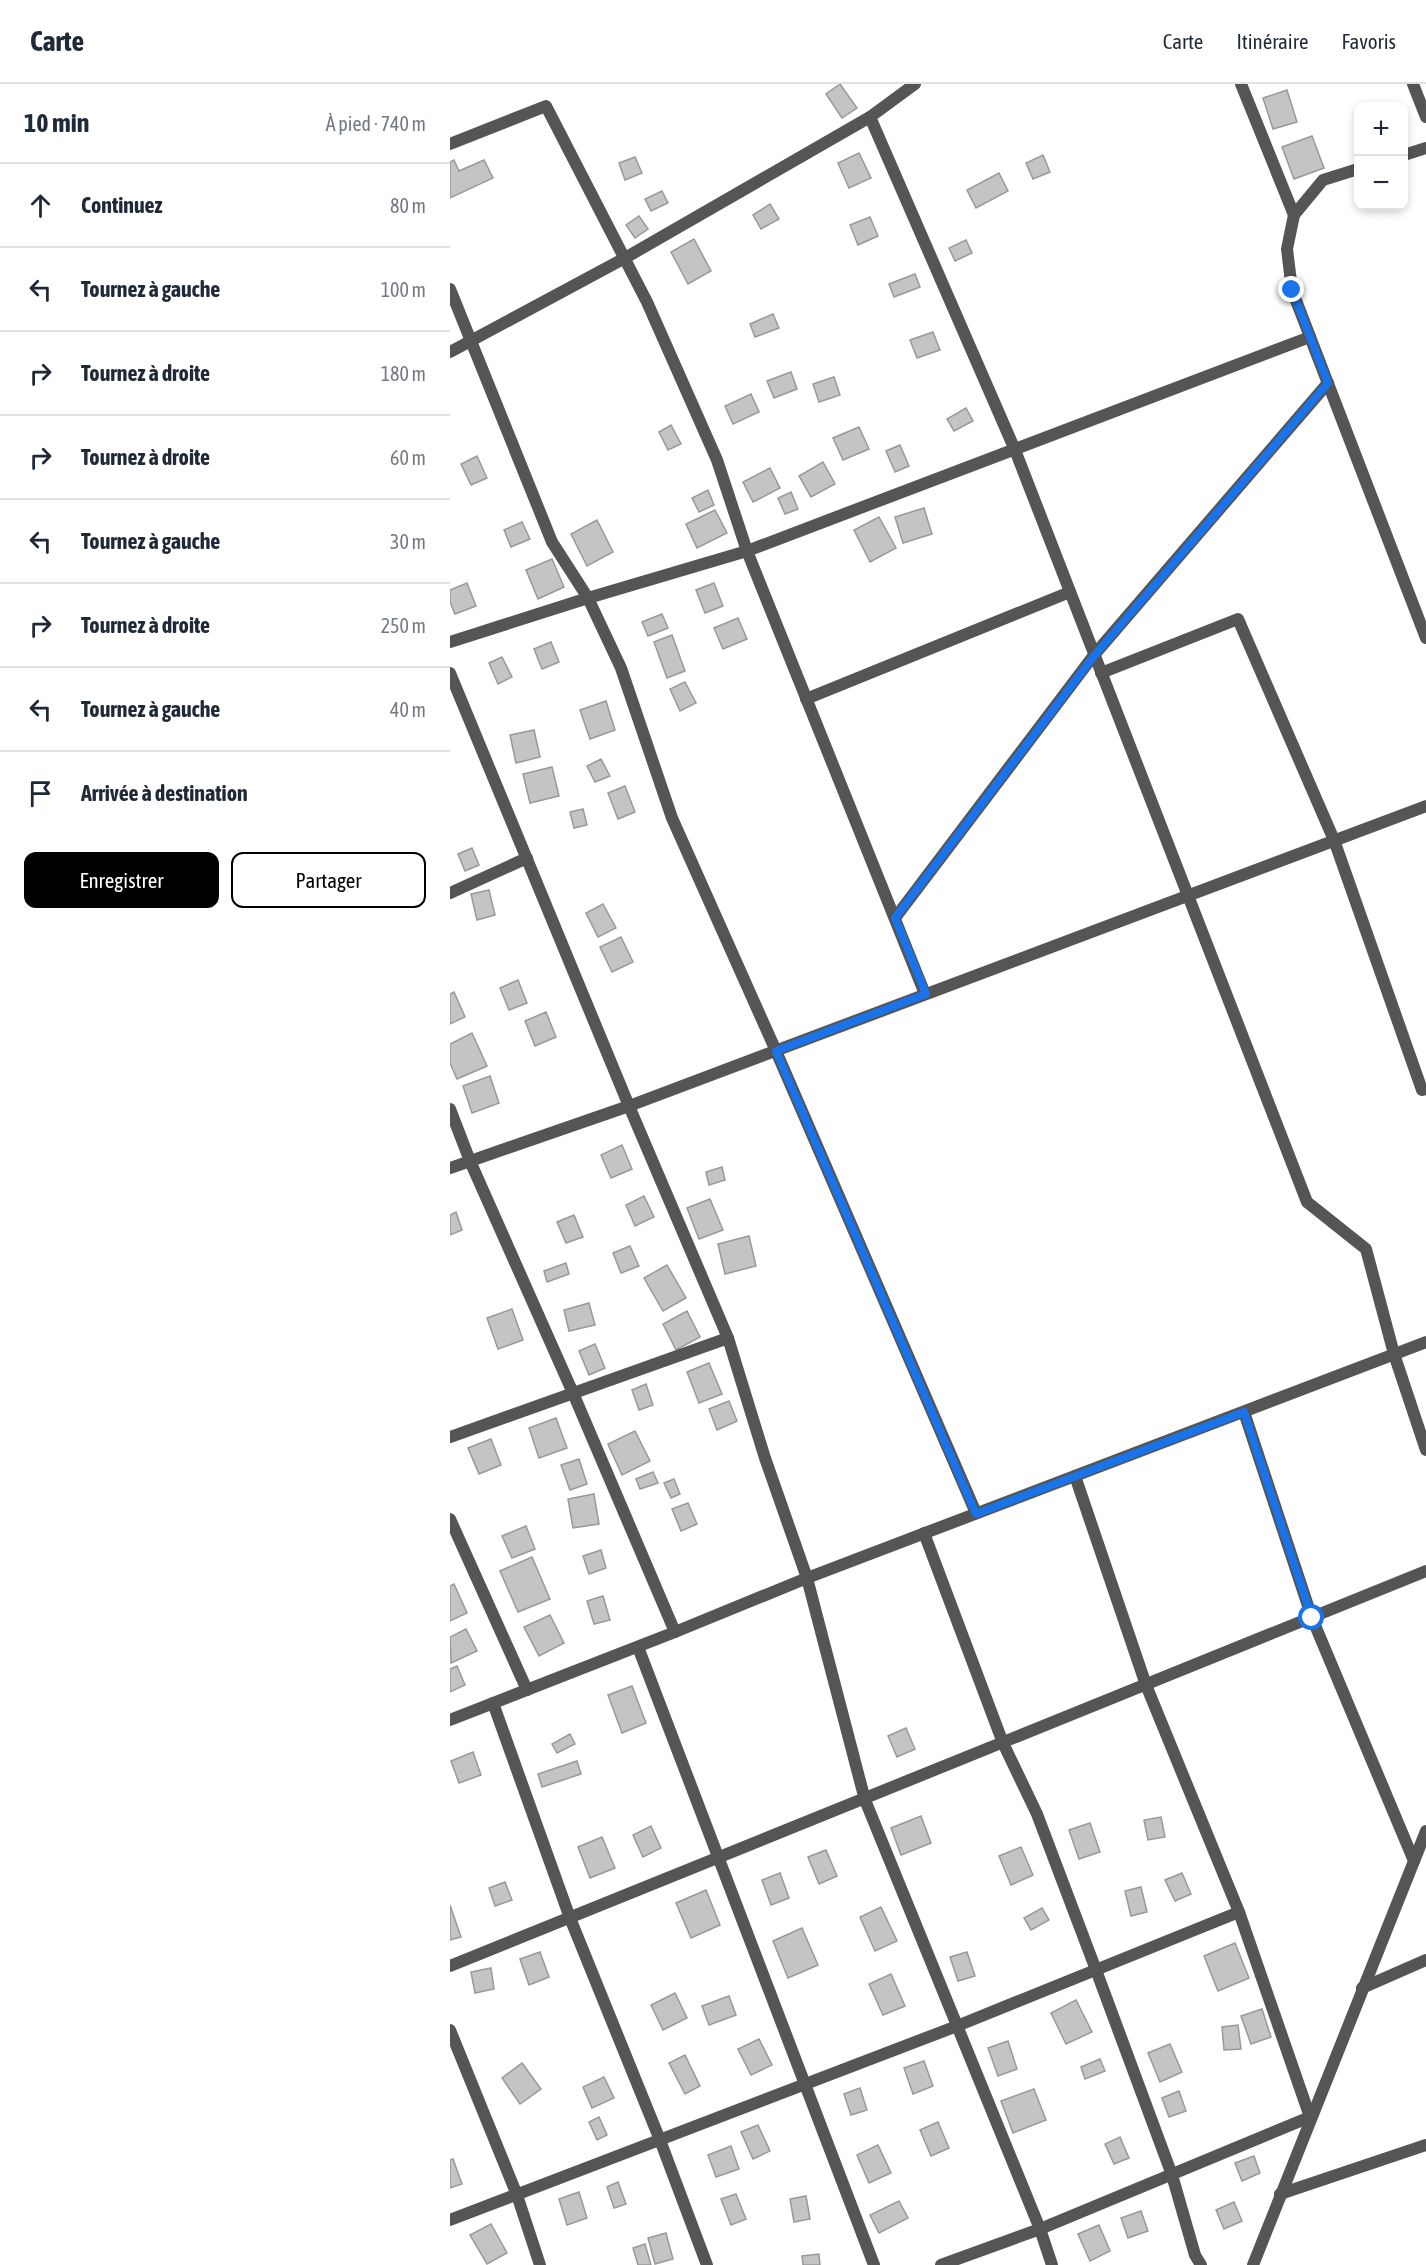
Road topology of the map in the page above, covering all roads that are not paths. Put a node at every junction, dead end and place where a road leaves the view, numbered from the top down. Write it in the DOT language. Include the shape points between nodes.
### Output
graph roads {
  1 [pos="915,84"];
  2 [pos="1241,84"];
  3 [pos="1413,84"];
  4 [pos="870,117"];
  5 [pos="1426,117"];
  6 [pos="450,144"];
  7 [pos="1426,148"];
  8 [pos="1408,154"];
  9 [pos="1354,171"];
  10 [pos="1294,215"];
  11 [pos="625,258"];
  12 [pos="450,289"];
  13 [pos="1310,337"];
  14 [pos="471,340"];
  15 [pos="450,352"];
  16 [pos="1328,383"];
  17 [pos="1015,450"];
  18 [pos="747,551"];
  19 [pos="1070,592"];
  20 [pos="588,598"];
  21 [pos="1426,639"];
  22 [pos="450,642"];
  23 [pos="1094,656"];
  24 [pos="450,673"];
  25 [pos="1101,674"];
  26 [pos="806,699"];
  27 [pos="1426,806"];
  28 [pos="1334,840"];
  29 [pos="527,858"];
  30 [pos="450,893"];
  31 [pos="1188,895"];
  32 [pos="895,918"];
  33 [pos="926,994"];
  34 [pos="776,1051"];
  35 [pos="1426,1089"];
  36 [pos="629,1106"];
  37 [pos="450,1109"];
  38 [pos="470,1161"];
  39 [pos="450,1168"];
  40 [pos="728,1338"];
  41 [pos="1426,1342"];
  42 [pos="1394,1354"];
  43 [pos="573,1393"];
  44 [pos="1244,1412"];
  45 [pos="450,1437"];
  46 [pos="1426,1450"];
  47 [pos="1075,1476"];
  48 [pos="976,1514"];
  49 [pos="450,1519"];
  50 [pos="924,1533"];
  51 [pos="1426,1571"];
  52 [pos="807,1578"];
  53 [pos="1312,1618"];
  54 [pos="675,1632"];
  55 [pos="638,1647"];
  56 [pos="1146,1685"];
  57 [pos="527,1690"];
  58 [pos="493,1703"];
  59 [pos="450,1720"];
  60 [pos="1003,1743"];
  61 [pos="865,1800"];
  62 [pos="1426,1831"];
  63 [pos="717,1859"];
  64 [pos="1414,1861"];
  65 [pos="1239,1912"];
  66 [pos="570,1918"];
  67 [pos="1426,1960"];
  68 [pos="450,1966"];
  69 [pos="1096,1970"];
  70 [pos="1362,1988"];
  71 [pos="957,2026"];
  72 [pos="450,2030"];
  73 [pos="804,2085"];
  74 [pos="1310,2117"];
  75 [pos="660,2140"];
  76 [pos="1426,2145"];
  77 [pos="1172,2175"];
  78 [pos="1280,2194"];
  79 [pos="517,2195"];
  80 [pos="450,2220"];
  81 [pos="1040,2229"];
  82 [pos="540,2265"];
  83 [pos="707,2265"];
  84 [pos="874,2265"];
  85 [pos="941,2265"];
  86 [pos="1052,2265"];
  87 [pos="1201,2265"];
  88 [pos="1253,2265"];
  1 -- 4 [label="street"];
  2 -- 10 [label="street"];
  3 -- 5 [label="street"];
  4 -- 11 [label="street"];
  4 -- 17 [label="street"];
  6 -- 11 [label="street" via="546,106"];
  7 -- 8 [label="street"];
  9 -- 10 [label="street" via="1323,180"];
  10 -- 13 [label="street" via="1287,249 1292,290"];
  11 -- 14 [label="street"];
  11 -- 18 [label="street" via="717,460"];
  12 -- 14 [label="street"];
  13 -- 16 [label="street"];
  13 -- 17 [label="street"];
  14 -- 15 [label="street"];
  14 -- 20 [label="street" via="552,542"];
  16 -- 21 [label="street"];
  16 -- 23 [label="street"];
  17 -- 18 [label="street"];
  17 -- 19 [label="street"];
  18 -- 20 [label="street"];
  18 -- 26 [label="street"];
  19 -- 23 [label="street"];
  19 -- 26 [label="street"];
  20 -- 22 [label="street"];
  20 -- 34 [label="street" via="621,669 672,818"];
  23 -- 25 [label="street"];
  23 -- 32 [label="street"];
  24 -- 29 [label="street"];
  25 -- 28 [label="street" via="1238,619"];
  25 -- 31 [label="street"];
  26 -- 32 [label="street"];
  27 -- 28 [label="street"];
  28 -- 31 [label="street"];
  28 -- 35 [label="street" via="1422,1090"];
  29 -- 30 [label="street"];
  29 -- 36 [label="street"];
  31 -- 33 [label="street"];
  31 -- 42 [label="street" via="1306,1202 1366,1249"];
  32 -- 33 [label="street"];
  33 -- 34 [label="street"];
  34 -- 36 [label="street"];
  34 -- 48 [label="street"];
  36 -- 38 [label="street"];
  36 -- 40 [label="street"];
  37 -- 38 [label="street"];
  38 -- 39 [label="street"];
  38 -- 43 [label="street"];
  40 -- 43 [label="street"];
  40 -- 52 [label="street"];
  41 -- 42 [label="street"];
  42 -- 44 [label="street"];
  42 -- 46 [label="street"];
  43 -- 45 [label="street"];
  43 -- 54 [label="street"];
  44 -- 47 [label="street"];
  44 -- 53 [label="street"];
  47 -- 48 [label="street"];
  47 -- 56 [label="street"];
  48 -- 50 [label="street"];
  49 -- 57 [label="street"];
  50 -- 52 [label="street"];
  50 -- 60 [label="street"];
  51 -- 53 [label="street"];
  52 -- 54 [label="street"];
  52 -- 61 [label="street"];
  53 -- 56 [label="street"];
  53 -- 64 [label="street"];
  54 -- 55 [label="street"];
  55 -- 57 [label="street"];
  55 -- 63 [label="street"];
  56 -- 60 [label="street"];
  56 -- 65 [label="street"];
  57 -- 58 [label="street"];
  58 -- 59 [label="street"];
  58 -- 66 [label="street"];
  60 -- 61 [label="street"];
  60 -- 69 [label="street" via="1037,1814"];
  61 -- 63 [label="street"];
  61 -- 71 [label="street"];
  62 -- 64 [label="street"];
  63 -- 66 [label="street"];
  63 -- 73 [label="street"];
  64 -- 70 [label="street"];
  65 -- 69 [label="street"];
  65 -- 74 [label="street"];
  66 -- 68 [label="street"];
  66 -- 75 [label="street"];
  67 -- 70 [label="street"];
  69 -- 71 [label="street"];
  69 -- 77 [label="street"];
  70 -- 74 [label="street"];
  71 -- 73 [label="street"];
  71 -- 81 [label="street"];
  72 -- 79 [label="street"];
  73 -- 75 [label="street"];
  73 -- 84 [label="street"];
  74 -- 77 [label="street"];
  74 -- 78 [label="street"];
  75 -- 79 [label="street"];
  75 -- 83 [label="street"];
  76 -- 78 [label="street"];
  77 -- 81 [label="street"];
  77 -- 87 [label="street"];
  78 -- 88 [label="street"];
  79 -- 80 [label="street"];
  79 -- 82 [label="street"];
  81 -- 85 [label="street"];
  81 -- 86 [label="street"];
}
